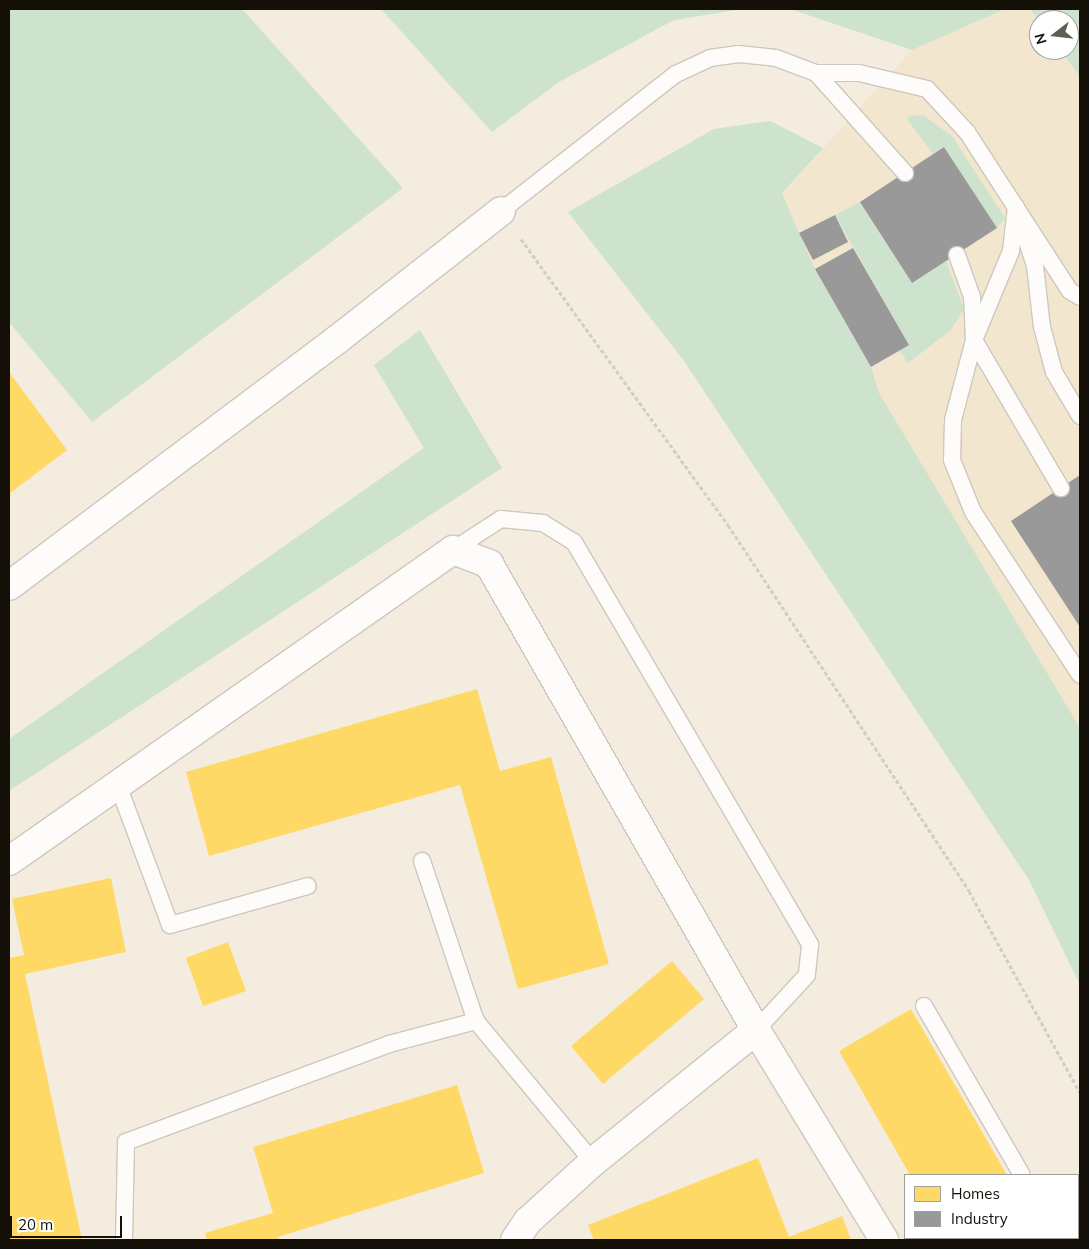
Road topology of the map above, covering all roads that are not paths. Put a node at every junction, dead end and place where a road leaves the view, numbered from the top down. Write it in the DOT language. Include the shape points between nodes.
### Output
graph roads {
  1 [pos="816,73"];
  2 [pos="905,172"];
  3 [pos="1016,208"];
  4 [pos="501,211"];
  5 [pos="957,255"];
  6 [pos="1080,297"];
  7 [pos="974,340"];
  8 [pos="1080,416"];
  9 [pos="1061,488"];
  10 [pos="453,550"];
  11 [pos="9,586"];
  12 [pos="1080,675"];
  13 [pos="118,785"];
  14 [pos="422,861"];
  15 [pos="9,862"];
  16 [pos="308,886"];
  17 [pos="924,1006"];
  18 [pos="476,1020"];
  19 [pos="756,1030"];
  20 [pos="593,1162"];
  21 [pos="1021,1174"];
  22 [pos="124,1240"];
  23 [pos="515,1240"];
  24 [pos="884,1240"];
  1 -- 2 [label="lane"];
  1 -- 3 [label="lane" via="859,73 927,89 967,132"];
  1 -- 4 [label="lane" via="776,58 739,54 710,58 676,74"];
  3 -- 6 [label="lane" via="1070,291"];
  3 -- 7 [label="lane" via="1011,251"];
  3 -- 8 [label="lane" via="1035,266 1042,327 1054,372"];
  4 -- 11 [label="street" via="338,339"];
  5 -- 7 [label="lane" via="972,297"];
  7 -- 9 [label="lane"];
  7 -- 12 [label="lane" via="953,420 952,460 973,512"];
  10 -- 13 [label="street"];
  10 -- 19 [label="street" via="489,564"];
  10 -- 19 [label="lane" via="501,519 543,523 574,542 810,945 807,976"];
  13 -- 15 [label="street"];
  13 -- 16 [label="lane" via="170,925"];
  14 -- 18 [label="lane"];
  17 -- 21 [label="lane"];
  18 -- 20 [label="lane"];
  18 -- 22 [label="lane" via="389,1044 126,1142"];
  19 -- 20 [label="street"];
  19 -- 24 [label="street"];
  20 -- 23 [label="street" via="528,1221"];
}
